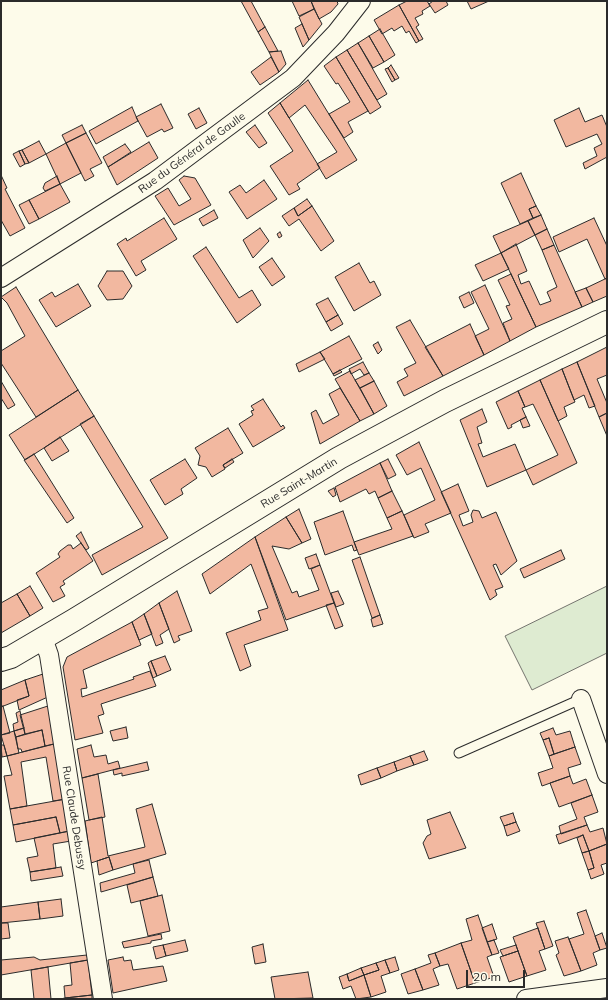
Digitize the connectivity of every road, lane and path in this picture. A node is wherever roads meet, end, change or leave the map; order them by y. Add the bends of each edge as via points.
1 (361, 1) edge
2 (1, 278) edge
3 (607, 322) edge
4 (43, 638) junction
5 (1, 660) edge
6 (581, 700) joint
7 (459, 753) dead end
8 (607, 774) edge
9 (607, 988) edge
10 (103, 999) edge
11 (526, 999) edge

1 - 2 street, Rue du Général de Gaulle via 336,33 293,78 155,181
3 - 4 main road, Rue Saint-Martin via 445,401 339,458
4 - 5 main road, Rue Saint-Martin
4 - 10 street, Rue Claude Debussy via 49,656
6 - 7 lane
6 - 8 street
9 - 11 street

